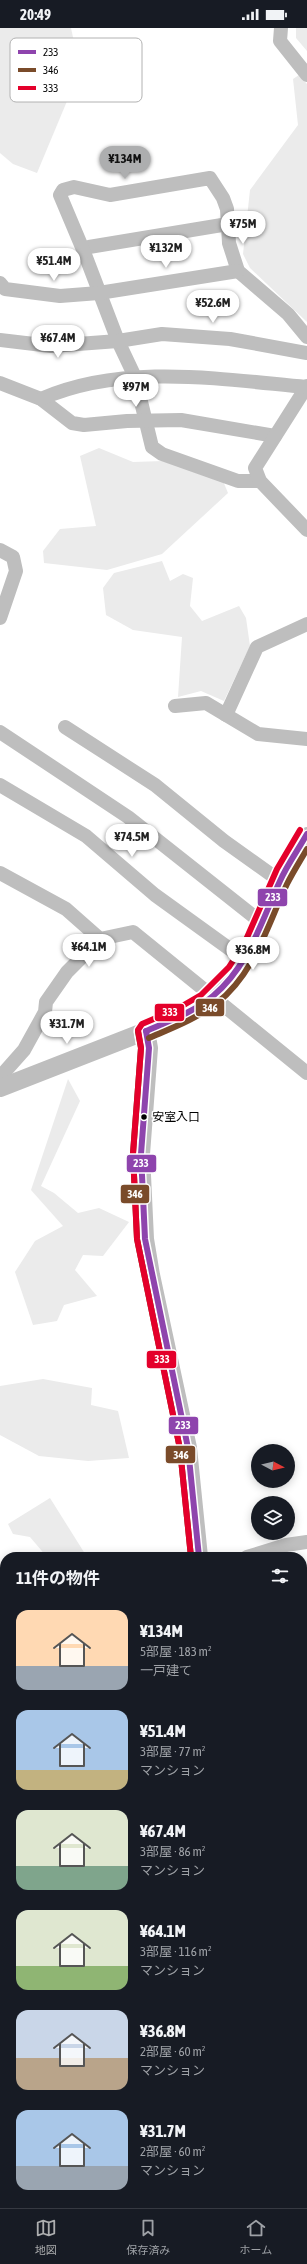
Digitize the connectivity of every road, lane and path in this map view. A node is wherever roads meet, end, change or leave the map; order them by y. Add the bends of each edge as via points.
1 (281, 28) edge
2 (307, 75) edge
3 (228, 224) junction
4 (84, 252) junction
5 (238, 271) junction
6 (0, 282) edge
7 (99, 293) junction
8 (307, 337) edge
9 (0, 340) edge
10 (118, 341) junction
11 (307, 353) edge
12 (135, 377) junction
13 (0, 383) edge
14 (306, 386) edge
15 (41, 399) junction
16 (147, 421) junction
17 (275, 436) junction
18 (260, 481) junction
19 (307, 530) edge
20 (0, 550) edge
21 (0, 618) edge
22 (307, 624) edge
23 (176, 706) dead end
24 (226, 715) junction
25 (66, 727) dead end
26 (0, 732) edge
27 (307, 739) edge
28 (0, 785) edge
29 (305, 839) edge
30 (0, 873) edge
31 (280, 881) junction
32 (262, 923) junction
33 (100, 939) junction
34 (245, 960) junction
35 (212, 996) junction
36 (146, 1030) junction
37 (307, 1073) edge
38 (0, 1077) edge
39 (0, 1088) edge
40 (307, 1542) edge
41 (198, 1552) edge
42 (263, 1552) edge

1 - 2 street via 280,41
3 - 4 street via 88,247
3 - 4 street via 223,198 210,178 110,196 74,187 63,190 60,195
3 - 5 street via 229,243
4 - 7 street
5 - 7 street
5 - 8 street via 288,314
6 - 7 street via 5,289 60,296
7 - 10 street
9 - 10 street via 51,346
10 - 11 street via 162,334 230,339
10 - 12 street
12 - 14 street via 206,378
12 - 15 street via 64,389
12 - 16 street
13 - 15 street
14 - 17 street
15 - 16 street via 72,423 84,425
16 - 17 street via 182,420
16 - 18 street via 152,447 162,454 238,481
17 - 18 street via 255,468
18 - 19 street
20 - 21 street via 13,557 16,571
22 - 24 street via 257,646
23 - 24 street via 206,703
24 - 27 street via 258,734
25 - 31 street via 155,785 224,841
26 - 32 street via 128,817
28 - 34 street via 86,836 155,895
29 - 31 street
30 - 33 street via 66,909
31 - 32 street
32 - 34 street
33 - 35 street via 133,932
33 - 38 street via 67,972 46,1002 45,1012 24,1050
34 - 35 street via 226,985
35 - 36 street via 190,1012
35 - 37 street
36 - 39 street
36 - 41 street via 148,1048 141,1154 144,1239 188,1448
40 - 42 street

